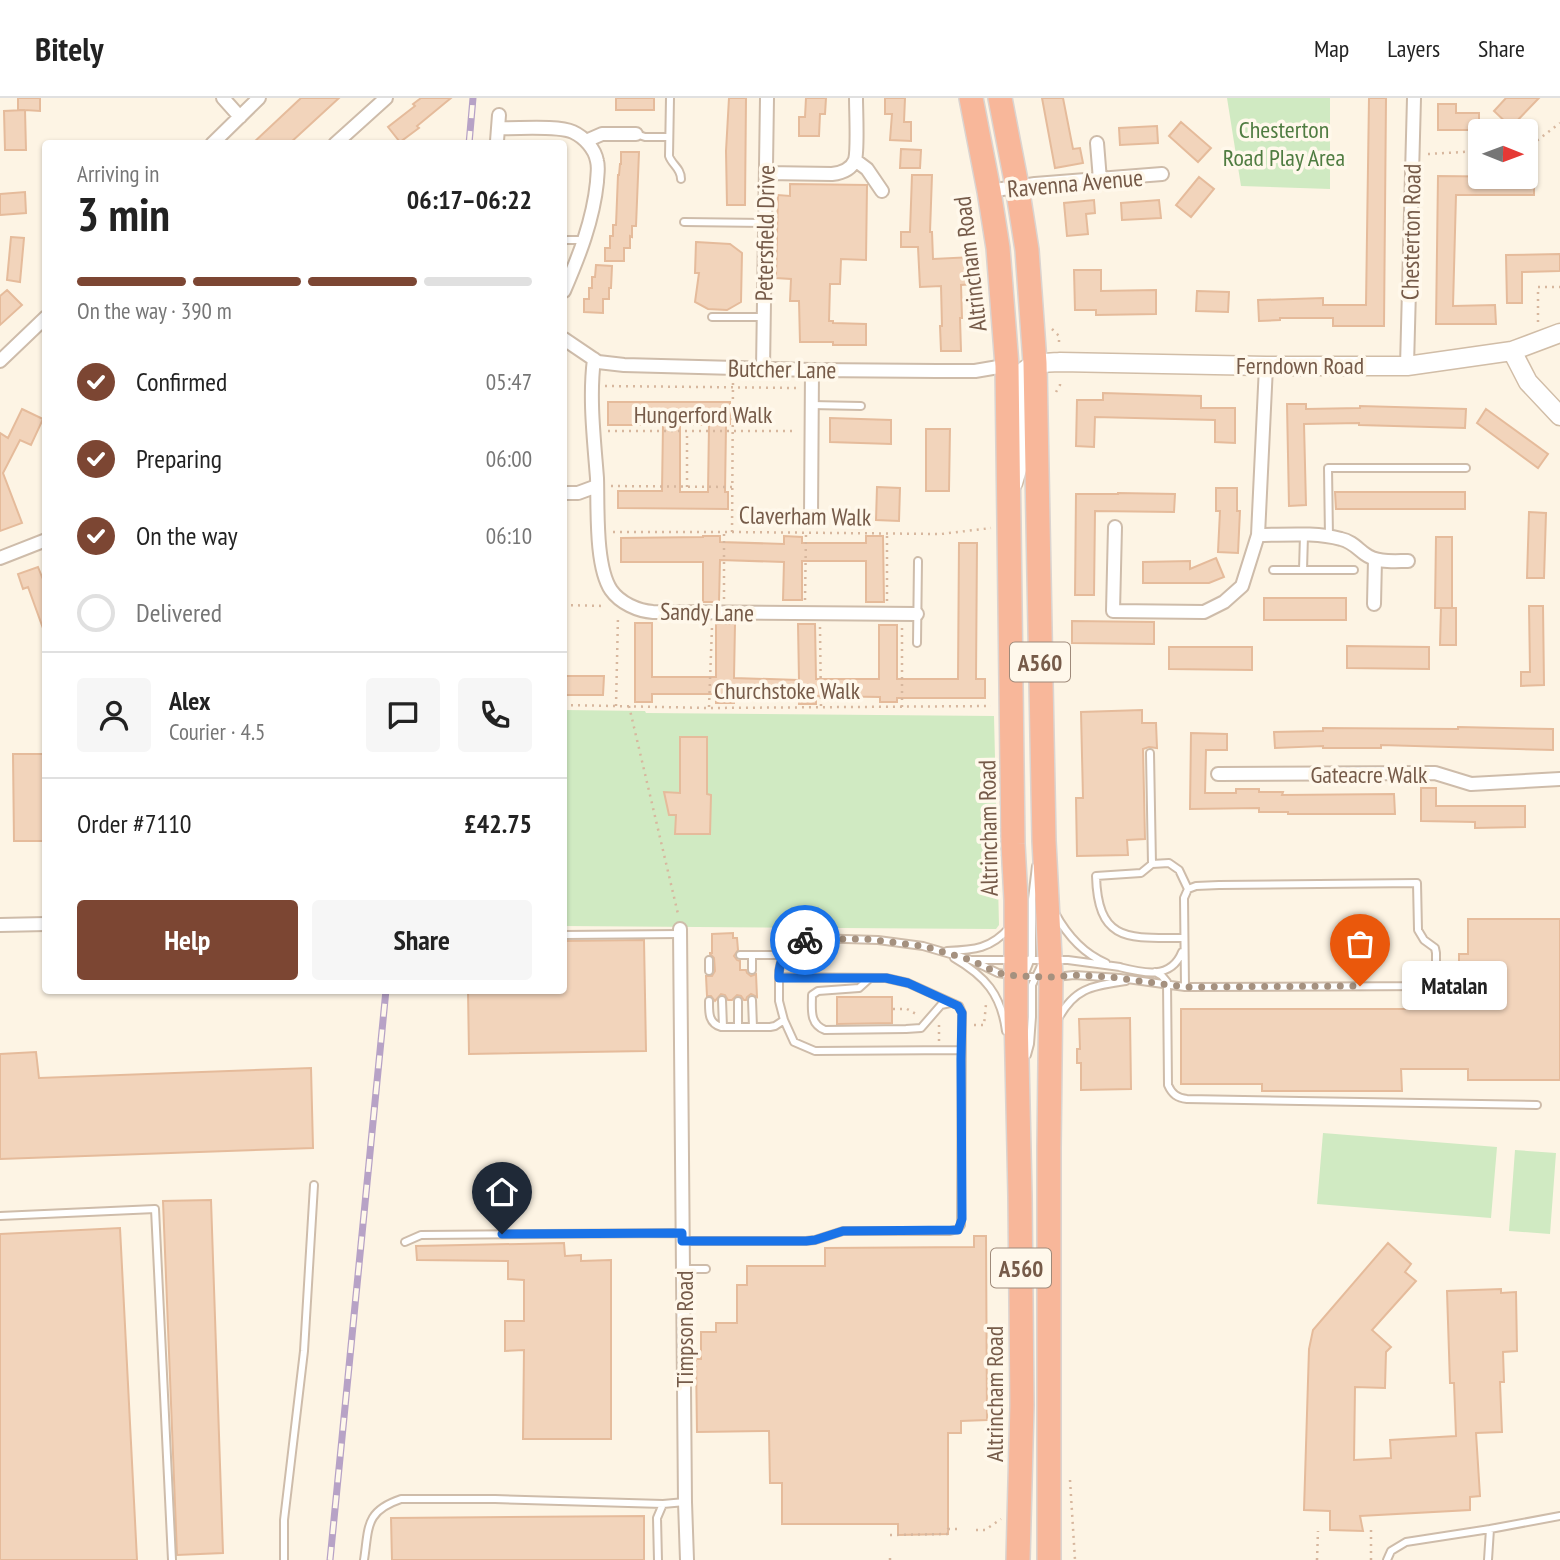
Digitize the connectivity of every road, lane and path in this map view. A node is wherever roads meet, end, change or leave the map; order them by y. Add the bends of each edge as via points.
1 (223, 98) edge
2 (259, 98) edge
3 (386, 98) edge
4 (670, 98) edge
5 (767, 98) edge
6 (856, 98) edge
7 (971, 98) edge
8 (1000, 98) edge
9 (1414, 98) edge
10 (499, 115) dead end
11 (240, 117) junction
12 (1560, 123) edge
13 (636, 134) joint
14 (669, 137) junction
15 (216, 140) edge
16 (339, 140) edge
17 (586, 141) junction
18 (1538, 141) edge
19 (1097, 143) dead end
20 (1468, 152) edge
21 (1412, 154) junction
22 (855, 160) junction
23 (766, 173) junction
24 (1162, 174) dead end
25 (681, 179) dead end
26 (1100, 180) junction
27 (1017, 186) junction
28 (882, 191) dead end
29 (989, 191) junction
30 (684, 222) dead end
31 (765, 223) junction
32 (567, 240) edge
33 (585, 240) junction
34 (567, 284) edge
35 (1560, 287) edge
36 (712, 317) dead end
37 (764, 317) junction
38 (42, 321) edge
39 (1538, 326) dead end
40 (1560, 333) edge
41 (567, 341) edge
42 (1512, 351) junction
43 (594, 359) junction
44 (0, 361) edge
45 (1035, 363) junction
46 (1007, 366) junction
47 (1266, 366) junction
48 (1407, 366) junction
49 (733, 368) junction
50 (763, 369) junction
51 (812, 370) junction
52 (592, 386) junction
53 (733, 388) junction
54 (811, 388) junction
55 (811, 405) junction
56 (861, 406) dead end
57 (1560, 416) edge
58 (594, 431) junction
59 (687, 431) junction
60 (811, 431) junction
61 (733, 432) junction
62 (1466, 468) dead end
63 (597, 486) junction
64 (687, 487) junction
65 (733, 487) junction
66 (1009, 492) junction
67 (567, 493) edge
68 (811, 517) dead end
69 (1009, 526) junction
70 (1115, 527) dead end
71 (599, 532) junction
72 (732, 532) junction
73 (724, 533) junction
74 (806, 533) junction
75 (887, 534) junction
76 (1304, 535) junction
77 (1258, 536) junction
78 (1329, 537) junction
79 (42, 542) edge
80 (0, 558) edge
81 (1375, 559) junction
82 (918, 561) dead end
83 (1408, 561) dead end
84 (1273, 570) dead end
85 (1303, 570) junction
86 (1354, 570) dead end
87 (618, 598) junction
88 (1374, 604) dead end
89 (567, 605) edge
90 (805, 612) junction
91 (718, 613) junction
92 (820, 613) junction
93 (887, 613) junction
94 (902, 614) junction
95 (917, 614) junction
96 (917, 643) dead end
97 (567, 705) edge
98 (1012, 705) junction
99 (616, 706) junction
100 (629, 706) junction
101 (821, 707) junction
102 (902, 707) junction
103 (709, 708) junction
104 (1150, 753) dead end
105 (1218, 774) dead end
106 (1560, 779) edge
107 (1044, 841) junction
108 (1152, 864) junction
109 (1188, 889) junction
110 (1048, 898) junction
111 (1016, 919) junction
112 (42, 924) edge
113 (0, 925) edge
114 (680, 931) junction
115 (567, 935) edge
116 (1184, 938) junction
117 (1184, 947) junction
118 (942, 952) junction
119 (740, 955) dead end
120 (752, 955) junction
121 (785, 955) junction
122 (709, 960) dead end
123 (971, 960) junction
124 (1120, 967) junction
125 (1033, 969) junction
126 (752, 970) dead end
127 (709, 971) dead end
128 (1155, 972) junction
129 (779, 978) junction
130 (870, 978) junction
131 (1135, 980) junction
132 (1167, 985) junction
133 (1185, 987) junction
134 (994, 993) junction
135 (722, 1000) dead end
136 (738, 1000) dead end
137 (752, 1000) dead end
138 (709, 1001) dead end
139 (950, 1003) junction
140 (892, 1009) dead end
141 (921, 1016) dead end
142 (784, 1020) junction
143 (946, 1024) dead end
144 (971, 1025) dead end
145 (723, 1027) junction
146 (738, 1027) junction
147 (753, 1027) junction
148 (1051, 1033) junction
149 (939, 1041) dead end
150 (961, 1050) junction
151 (1018, 1088) junction
152 (1537, 1105) dead end
153 (314, 1185) dead end
154 (0, 1216) edge
155 (682, 1237) junction
156 (405, 1242) dead end
157 (684, 1269) junction
158 (706, 1269) dead end
159 (1069, 1476) dead end
160 (685, 1502) junction
161 (663, 1504) junction
162 (1009, 1513) dead end
163 (1560, 1516) edge
164 (957, 1529) dead end
165 (1490, 1529) junction
166 (976, 1530) dead end
167 (1371, 1530) dead end
168 (1318, 1531) dead end
169 (890, 1535) dead end
170 (172, 1560) edge
171 (284, 1560) edge
172 (364, 1560) edge
173 (658, 1560) edge
174 (687, 1560) edge
175 (1018, 1560) edge
176 (1049, 1560) edge
177 (1075, 1560) edge
178 (1317, 1560) edge
179 (1371, 1560) edge
180 (1387, 1560) edge
181 (1488, 1560) edge

1 - 11 street
2 - 11 street
3 - 16 street
4 - 14 lane
5 - 23 street, Petersfield Drive
6 - 22 street
7 - 29 highway, Altrincham Road / A560
8 - 27 highway, Altrincham Road / A560
9 - 21 street, Chesterton Road
10 - 17 street via 497,135 565,130
11 - 15 street
12 - 18 path
13 - 14 lane
13 - 17 street via 602,134
14 - 25 lane via 669,156
17 - 33 street via 597,170
19 - 26 street
20 - 21 path
21 - 48 street, Chesterton Road
22 - 23 street via 838,173
22 - 28 street
23 - 31 street, Petersfield Drive
24 - 26 street, Ravenna Avenue
26 - 27 street, Ravenna Avenue
27 - 29 street, Ravenna Avenue
27 - 45 highway, Altrincham Road / A560
29 - 46 highway, Altrincham Road / A560
30 - 31 lane
31 - 37 street, Petersfield Drive
32 - 33 lane
33 - 34 street
35 - 39 path via 1538,287
36 - 37 lane
37 - 50 street, Petersfield Drive
38 - 44 street
40 - 42 main road, Ferndown Road
41 - 43 street, Butcher Lane
42 - 48 main road, Ferndown Road
42 - 57 main road via 1528,382
43 - 49 street, Butcher Lane via 624,365
43 - 52 street
45 - 46 street, Butcher Lane
45 - 47 main road, Ferndown Road
45 - 66 main road via 1021,375 1021,448
45 - 107 highway, Altrincham Road / A560
46 - 51 street, Butcher Lane via 975,371
46 - 66 highway, Altrincham Road / A560
47 - 48 main road, Ferndown Road
47 - 77 street
49 - 50 street, Butcher Lane
49 - 53 path
50 - 51 street, Butcher Lane
51 - 54 street
52 - 53 path
52 - 58 street
53 - 54 path
53 - 61 path
54 - 55 street
55 - 56 lane
55 - 60 street
58 - 59 path, Hungerford Walk
58 - 63 street
59 - 61 path, Hungerford Walk
59 - 64 path
60 - 61 path, Hungerford Walk
60 - 68 street
61 - 65 path
62 - 78 lane via 1328,468
63 - 64 path
63 - 67 street
63 - 71 street
64 - 65 path
65 - 72 path
66 - 69 highway, Altrincham Road / A560
69 - 75 path, Claverham Walk via 941,534
69 - 98 highway, Altrincham Road / A560
70 - 77 street via 1113,611 1204,612 1224,603 1242,586
71 - 73 path, Claverham Walk
71 - 87 street via 604,574
72 - 73 path, Claverham Walk
72 - 74 path, Claverham Walk
73 - 91 path
74 - 75 path, Claverham Walk
74 - 90 path
75 - 93 path
76 - 77 street
76 - 78 street
76 - 85 lane
78 - 81 street via 1344,539
79 - 80 street
81 - 83 street
81 - 88 street
82 - 95 lane
84 - 85 lane
85 - 86 lane
87 - 89 path via 608,606
87 - 91 street, Sandy Lane via 640,610
87 - 99 path
90 - 91 street, Sandy Lane
90 - 92 street, Sandy Lane
91 - 103 path
92 - 93 street, Sandy Lane
92 - 101 path
93 - 94 street, Sandy Lane
94 - 95 street, Sandy Lane
94 - 102 path
95 - 96 lane
97 - 99 path, Churchstoke Walk
98 - 102 path, Churchstoke Walk
98 - 111 highway, Altrincham Road / A560
99 - 100 path, Churchstoke Walk
100 - 103 path, Churchstoke Walk
100 - 114 path
101 - 102 path, Churchstoke Walk
101 - 103 path, Churchstoke Walk
104 - 108 lane
105 - 106 street, Gateacre Walk via 1435,773 1471,784
107 - 110 highway, Altrincham Road / A560
107 - 125 lane via 1034,870
108 - 109 lane via 1169,863 1179,870
108 - 116 lane via 1141,873 1096,876 1101,913 1109,926 1124,934
109 - 116 lane
109 - 133 lane via 1418,883 1418,930 1435,948 1436,986
110 - 124 lane via 1078,946 1090,956
110 - 125 highway, Altrincham Road / A560
111 - 118 lane via 994,942 978,949
111 - 125 highway, Altrincham Road / A560
112 - 113 street
114 - 115 lane
114 - 155 street, Timpson Road
116 - 117 lane
117 - 128 lane via 1170,969
117 - 133 lane
118 - 121 lane via 899,942 813,939 800,942
118 - 123 lane
118 - 134 lane via 970,968
119 - 120 lane
120 - 121 lane
120 - 126 lane
121 - 129 lane
122 - 127 lane
123 - 125 lane
123 - 125 lane via 998,973
124 - 125 lane via 1068,960
124 - 128 lane
125 - 131 lane
125 - 148 highway, Altrincham Road / A560
125 - 151 highway, Altrincham Road / A560
128 - 132 lane
129 - 130 lane
129 - 142 lane
130 - 139 lane via 908,983
130 - 139 lane via 859,988 812,995 816,1025 825,1030 920,1028 941,1005
131 - 132 lane
131 - 148 lane via 1081,991 1068,1003
132 - 133 lane
132 - 152 lane via 1168,1085 1180,1098
134 - 144 path via 985,1005 984,1025
134 - 151 lane
135 - 145 lane
136 - 146 lane
137 - 147 lane
138 - 145 lane via 710,1018
139 - 150 lane via 962,1013
140 - 141 path
142 - 147 lane via 775,1026
142 - 150 lane via 794,1042 815,1051
143 - 149 path via 937,1023
145 - 146 lane
146 - 147 lane
148 - 176 highway, Altrincham Road / A560
150 - 155 lane via 962,1222 956,1230 843,1231 806,1241
151 - 175 highway, Altrincham Road / A560 via 1022,1405
153 - 171 lane
154 - 170 lane via 155,1209
155 - 156 lane via 421,1235
155 - 157 street, Timpson Road
157 - 158 lane
157 - 160 street, Timpson Road
159 - 177 path
160 - 161 lane
160 - 174 street, Timpson Road
161 - 172 lane via 401,1499 374,1514
161 - 173 lane via 657,1518
162 - 166 path via 985,1530
163 - 165 lane
164 - 169 path via 948,1529 948,1534
165 - 180 lane via 1406,1542 1391,1550
165 - 181 lane
167 - 179 path
168 - 178 path

